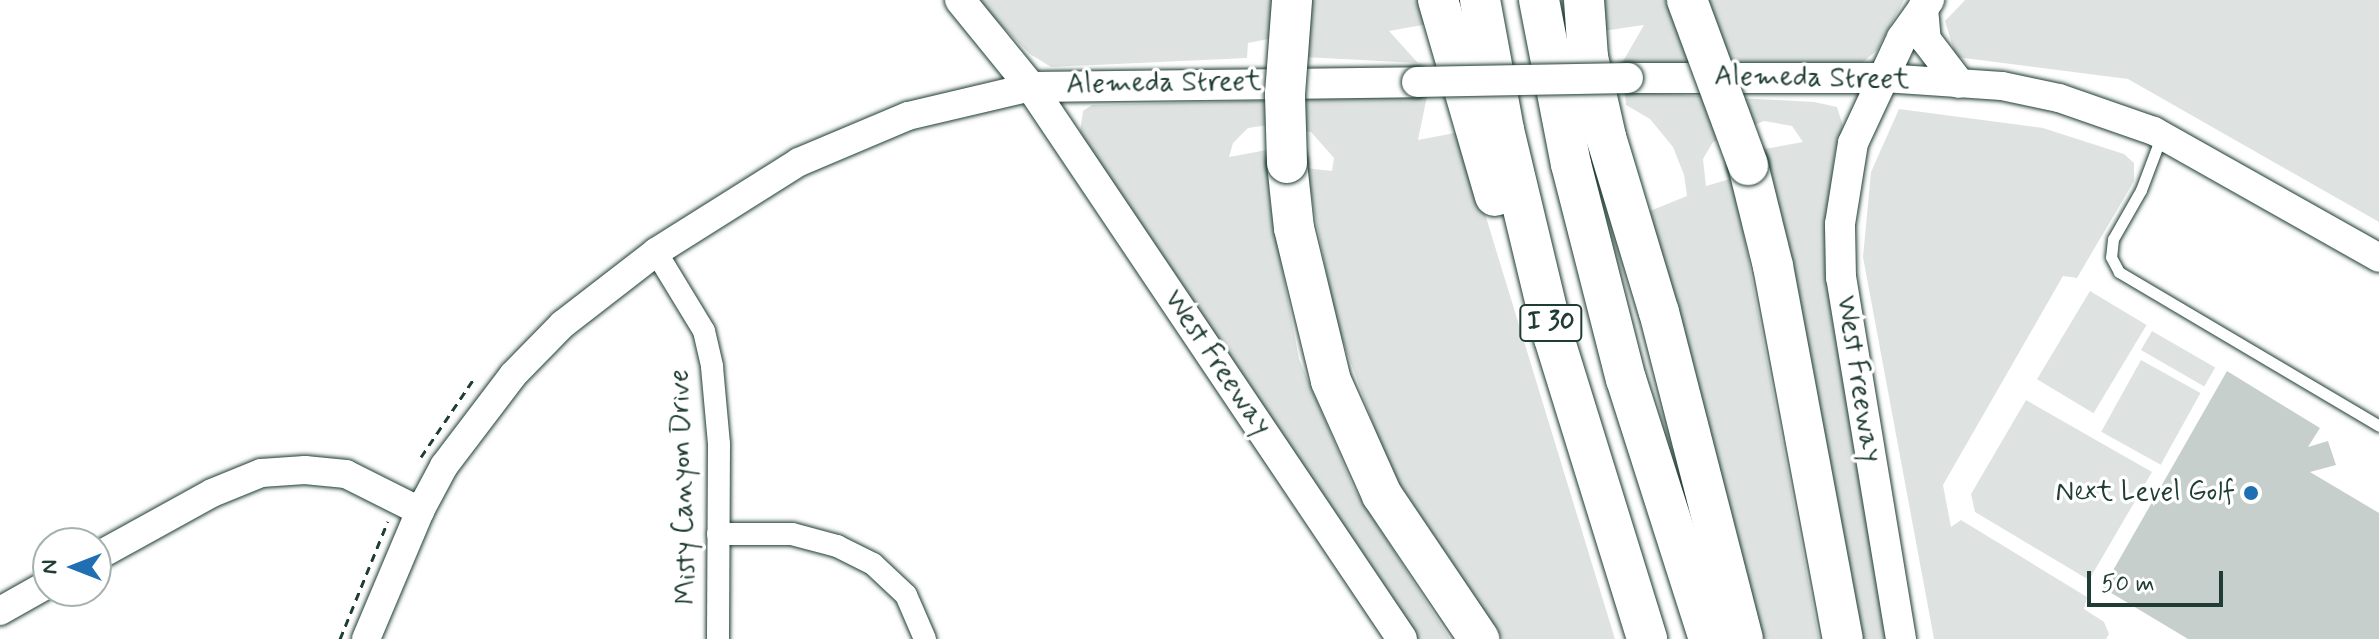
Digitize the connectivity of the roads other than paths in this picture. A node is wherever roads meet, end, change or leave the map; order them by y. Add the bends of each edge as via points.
1 (960, 0) edge
2 (1292, 0) edge
3 (1438, 0) edge
4 (1480, 0) edge
5 (1539, 0) edge
6 (1584, 0) edge
7 (1687, 0) edge
8 (1926, 4) edge
9 (1884, 78) junction
10 (1959, 83) junction
11 (1031, 87) junction
12 (2162, 135) junction
13 (656, 252) junction
14 (2379, 258) edge
15 (1572, 403) junction
16 (2379, 426) edge
17 (420, 511) junction
18 (718, 534) junction
19 (112, 548) edge
20 (32, 593) edge
21 (0, 611) edge
22 (366, 639) edge
23 (718, 639) edge
24 (925, 639) edge
25 (1402, 639) edge
26 (1479, 639) edge
27 (1647, 639) edge
28 (1709, 639) edge
29 (1743, 639) edge
30 (1843, 639) edge
31 (1901, 639) edge

1 - 11 main road, West Freeway
2 - 26 highway, bridge via 1285,94 1287,163 1294,228 1331,381 1382,495
3 - 15 highway via 1551,380
4 - 15 highway, I 30 via 1504,130
5 - 28 highway, I 30 via 1571,164 1626,379
6 - 29 highway via 1588,57 1606,137 1659,312
7 - 30 highway, bridge via 1748,165 1773,266
8 - 9 main road, West Freeway
8 - 10 main road via 1926,40
9 - 10 street, Alemeda Street
9 - 11 main road, Alemeda Street, bridge
9 - 31 main road, West Freeway via 1853,143 1840,224 1841,278
10 - 12 street, Alemeda Street via 2059,98
11 - 13 street, Alemeda Street via 908,116 799,162
11 - 25 main road, West Freeway
12 - 14 street, Alemeda Street
12 - 16 lane via 2141,190 2113,239 2111,257 2119,272
13 - 17 street, Alemeda Street via 563,324 513,375 444,466
13 - 18 street, Misty Canyon Drive via 704,331 712,367
15 - 27 highway, I 30
17 - 19 street via 346,474 261,473 212,493
17 - 22 street, Alemeda Street
18 - 23 street, Misty Canyon Drive
18 - 24 street via 792,534 837,546 873,564 906,595
20 - 21 street

